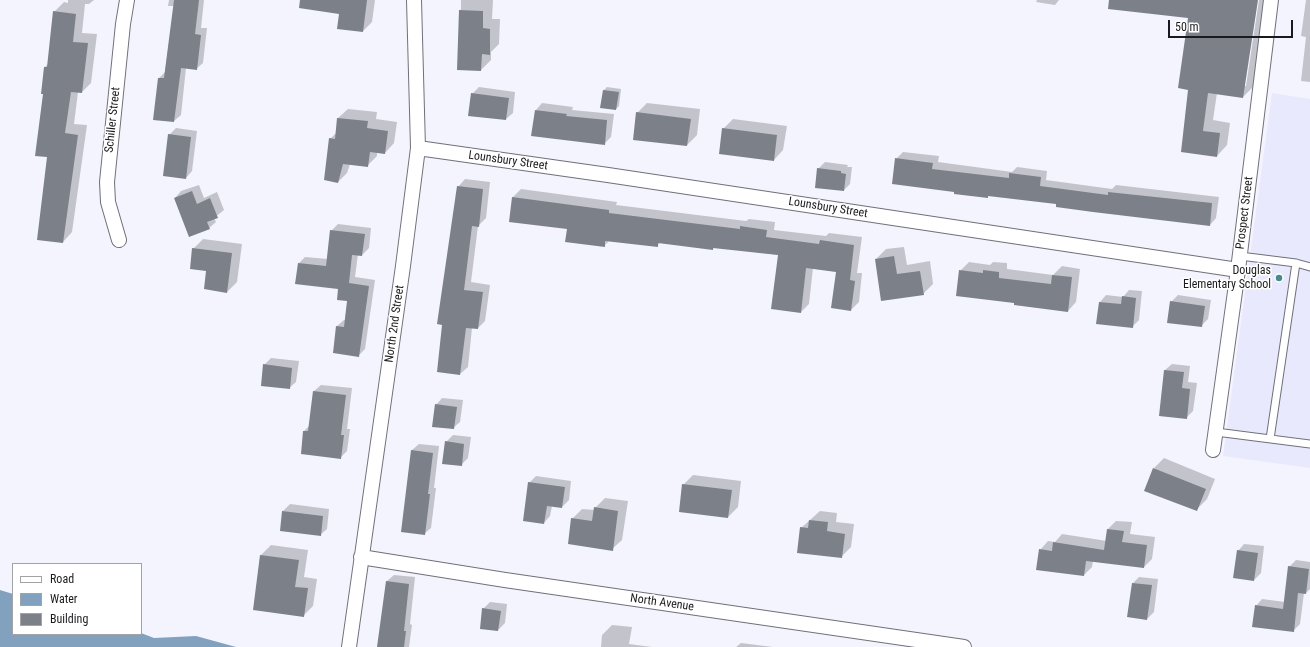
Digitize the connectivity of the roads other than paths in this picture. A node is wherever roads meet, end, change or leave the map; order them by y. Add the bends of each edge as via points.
1 (127, 0) edge
2 (414, 0) edge
3 (1271, 0) edge
4 (418, 148) junction
5 (119, 240) dead end
6 (1239, 263) junction
7 (1296, 263) junction
8 (1310, 267) edge
9 (1216, 432) junction
10 (1270, 439) junction
11 (1310, 444) edge
12 (1214, 450) dead end
13 (362, 557) junction
14 (349, 647) edge
15 (964, 647) edge

1 - 5 street, Schiller Street via 107,182 108,202
2 - 4 street, North 2nd Street
3 - 6 street, Prospect Street
4 - 6 street, Lounsbury Street
4 - 13 street, North 2nd Street via 404,266
6 - 7 lane
6 - 9 street, Prospect Street
7 - 8 lane
7 - 10 lane
9 - 10 lane
9 - 12 street, Prospect Street
10 - 11 lane
13 - 14 street, North 2nd Street
13 - 15 street, North Avenue

